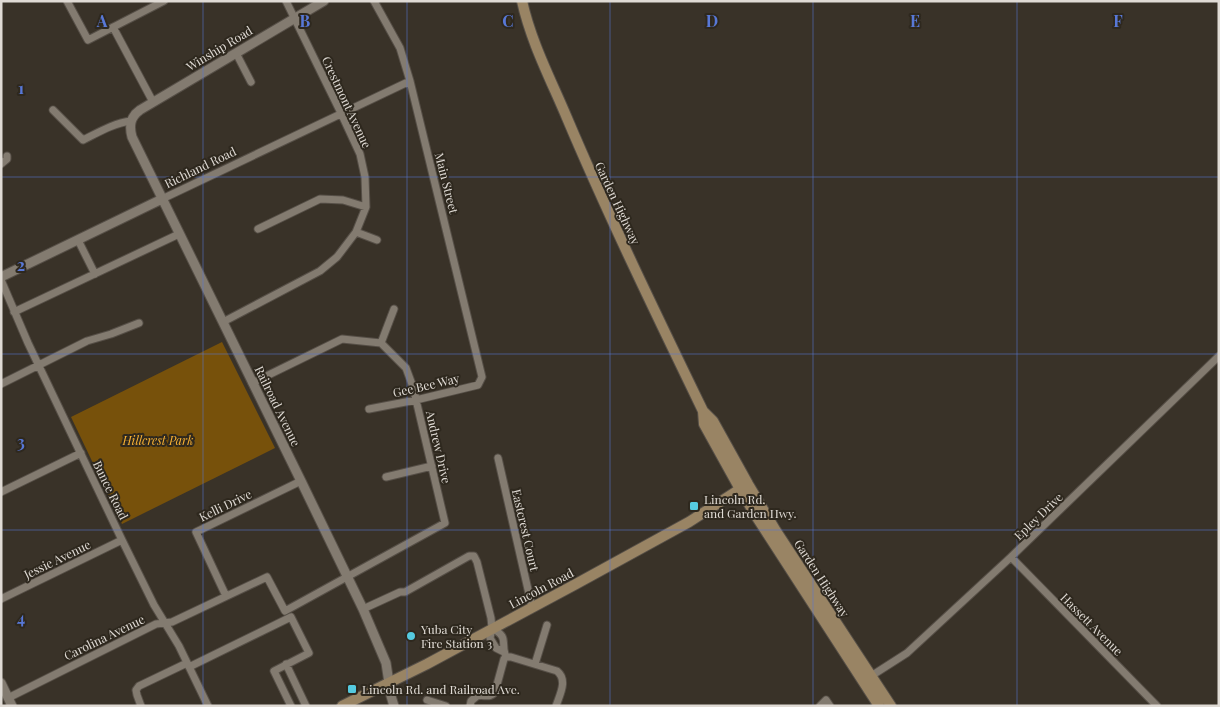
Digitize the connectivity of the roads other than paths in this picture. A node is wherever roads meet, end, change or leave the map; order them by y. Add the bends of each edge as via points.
1 (67, 1) edge
2 (164, 1) edge
3 (286, 1) edge
4 (324, 1) edge
5 (374, 1) edge
6 (522, 1) edge
7 (294, 18) junction
8 (113, 27) junction
9 (236, 53) junction
10 (410, 81) junction
11 (251, 82) dead end
12 (153, 102) junction
13 (53, 110) dead end
14 (341, 113) junction
15 (131, 121) junction
16 (7, 156) dead end
17 (1, 164) edge
18 (162, 199) junction
19 (366, 207) junction
20 (258, 229) dead end
21 (356, 232) junction
22 (180, 234) junction
23 (78, 240) junction
24 (377, 240) dead end
25 (95, 274) junction
26 (1, 278) edge
27 (394, 309) dead end
28 (14, 312) junction
29 (223, 322) junction
30 (139, 323) dead end
31 (381, 343) junction
32 (1219, 356) edge
33 (39, 365) junction
34 (482, 377) joint
35 (252, 383) junction
36 (1, 384) edge
37 (416, 400) junction
38 (369, 408) dead end
39 (81, 453) junction
40 (498, 458) dead end
41 (432, 466) junction
42 (386, 477) dead end
43 (301, 481) junction
44 (744, 487) junction
45 (1, 492) edge
46 (122, 540) junction
47 (1011, 558) junction
48 (267, 577) joint
49 (347, 577) junction
50 (226, 596) junction
51 (1, 599) edge
52 (532, 607) junction
53 (363, 609) junction
54 (166, 623) junction
55 (547, 625) dead end
56 (492, 628) junction
57 (505, 654) junction
58 (286, 664) junction
59 (534, 664) junction
60 (188, 665) junction
61 (867, 678) junction
62 (1, 683) edge
63 (390, 683) junction
64 (427, 700) dead end
65 (10, 702) edge
66 (828, 703) edge
67 (141, 706) edge
68 (208, 706) edge
69 (291, 706) edge
70 (306, 706) edge
71 (342, 706) edge
72 (394, 706) edge
73 (446, 706) edge
74 (470, 706) edge
75 (556, 706) edge
76 (820, 706) edge
77 (879, 706) edge
78 (891, 706) edge
79 (1157, 706) edge

1 - 8 street via 88,40
2 - 8 street
3 - 7 street, Crestmont Avenue
4 - 7 street, Winship Road
5 - 10 street, Main Street via 400,48
6 - 44 main road, Garden Highway via 538,49 597,189 703,411 704,424
7 - 9 street, Winship Road
7 - 14 street, Crestmont Avenue
8 - 12 street
9 - 11 street
9 - 12 street, Winship Road
10 - 14 street, Richland Road
10 - 34 street, Main Street
12 - 15 street, Winship Road via 135,113
13 - 15 street via 83,140 115,124
14 - 18 street, Richland Road
14 - 19 street, Crestmont Avenue via 360,154
15 - 18 street, Railroad Avenue via 132,137
16 - 17 street
18 - 22 street, Railroad Avenue
18 - 23 street, Richland Road
19 - 20 street via 343,200 320,199
19 - 21 street, Crestmont Avenue
21 - 24 street
21 - 29 street, Crestmont Avenue via 337,257 320,270
22 - 25 street
22 - 29 street, Railroad Avenue
23 - 25 street
23 - 26 street, Richland Road
25 - 28 street
26 - 28 street, Bunce Road
27 - 31 street
28 - 33 street, Bunce Road
29 - 35 street, Railroad Avenue
30 - 33 street via 87,342
31 - 35 street via 342,339
31 - 37 street, Andrew Drive via 406,368
32 - 47 street, Epley Drive
33 - 36 street
33 - 39 street, Bunce Road
34 - 37 street, Gee Bee Way via 478,385
35 - 43 street, Railroad Avenue
37 - 38 street, Gee Bee Way
37 - 41 street, Andrew Drive
39 - 45 street
39 - 46 street, Bunce Road
40 - 52 street, Eastcrest Court
41 - 42 street
41 - 49 street, Andrew Drive via 445,523
43 - 49 street, Railroad Avenue
43 - 50 street, Kelli Drive via 196,532
44 - 52 main road, Lincoln Road via 689,522
44 - 61 main road, Garden Highway via 767,534
46 - 51 street, Jessie Avenue
46 - 54 street, Bunce Road
47 - 61 street, Epley Drive via 907,653
47 - 79 street, Hassett Avenue
48 - 49 street, Andrew Drive via 285,611
48 - 50 street, Carolina Avenue
49 - 53 street, Railroad Avenue
50 - 54 street, Carolina Avenue
52 - 56 main road, Lincoln Road
53 - 56 street via 405,592 474,556
53 - 63 street, Railroad Avenue via 386,663
54 - 60 street, Bunce Road
54 - 65 street, Carolina Avenue via 156,624
55 - 59 street
56 - 57 street via 500,633
56 - 63 main road, Lincoln Road
57 - 59 street
57 - 74 street via 492,695 477,696
58 - 60 street via 309,653 291,617
58 - 69 street via 274,671
58 - 70 street
59 - 75 street via 561,675 563,683
60 - 67 street via 139,686 136,690
60 - 68 street, Bunce Road
61 - 77 main road, Garden Highway
61 - 78 main road, Garden Highway
62 - 65 street
63 - 71 main road, Lincoln Road
63 - 72 street, Railroad Avenue
64 - 73 street
66 - 76 street

